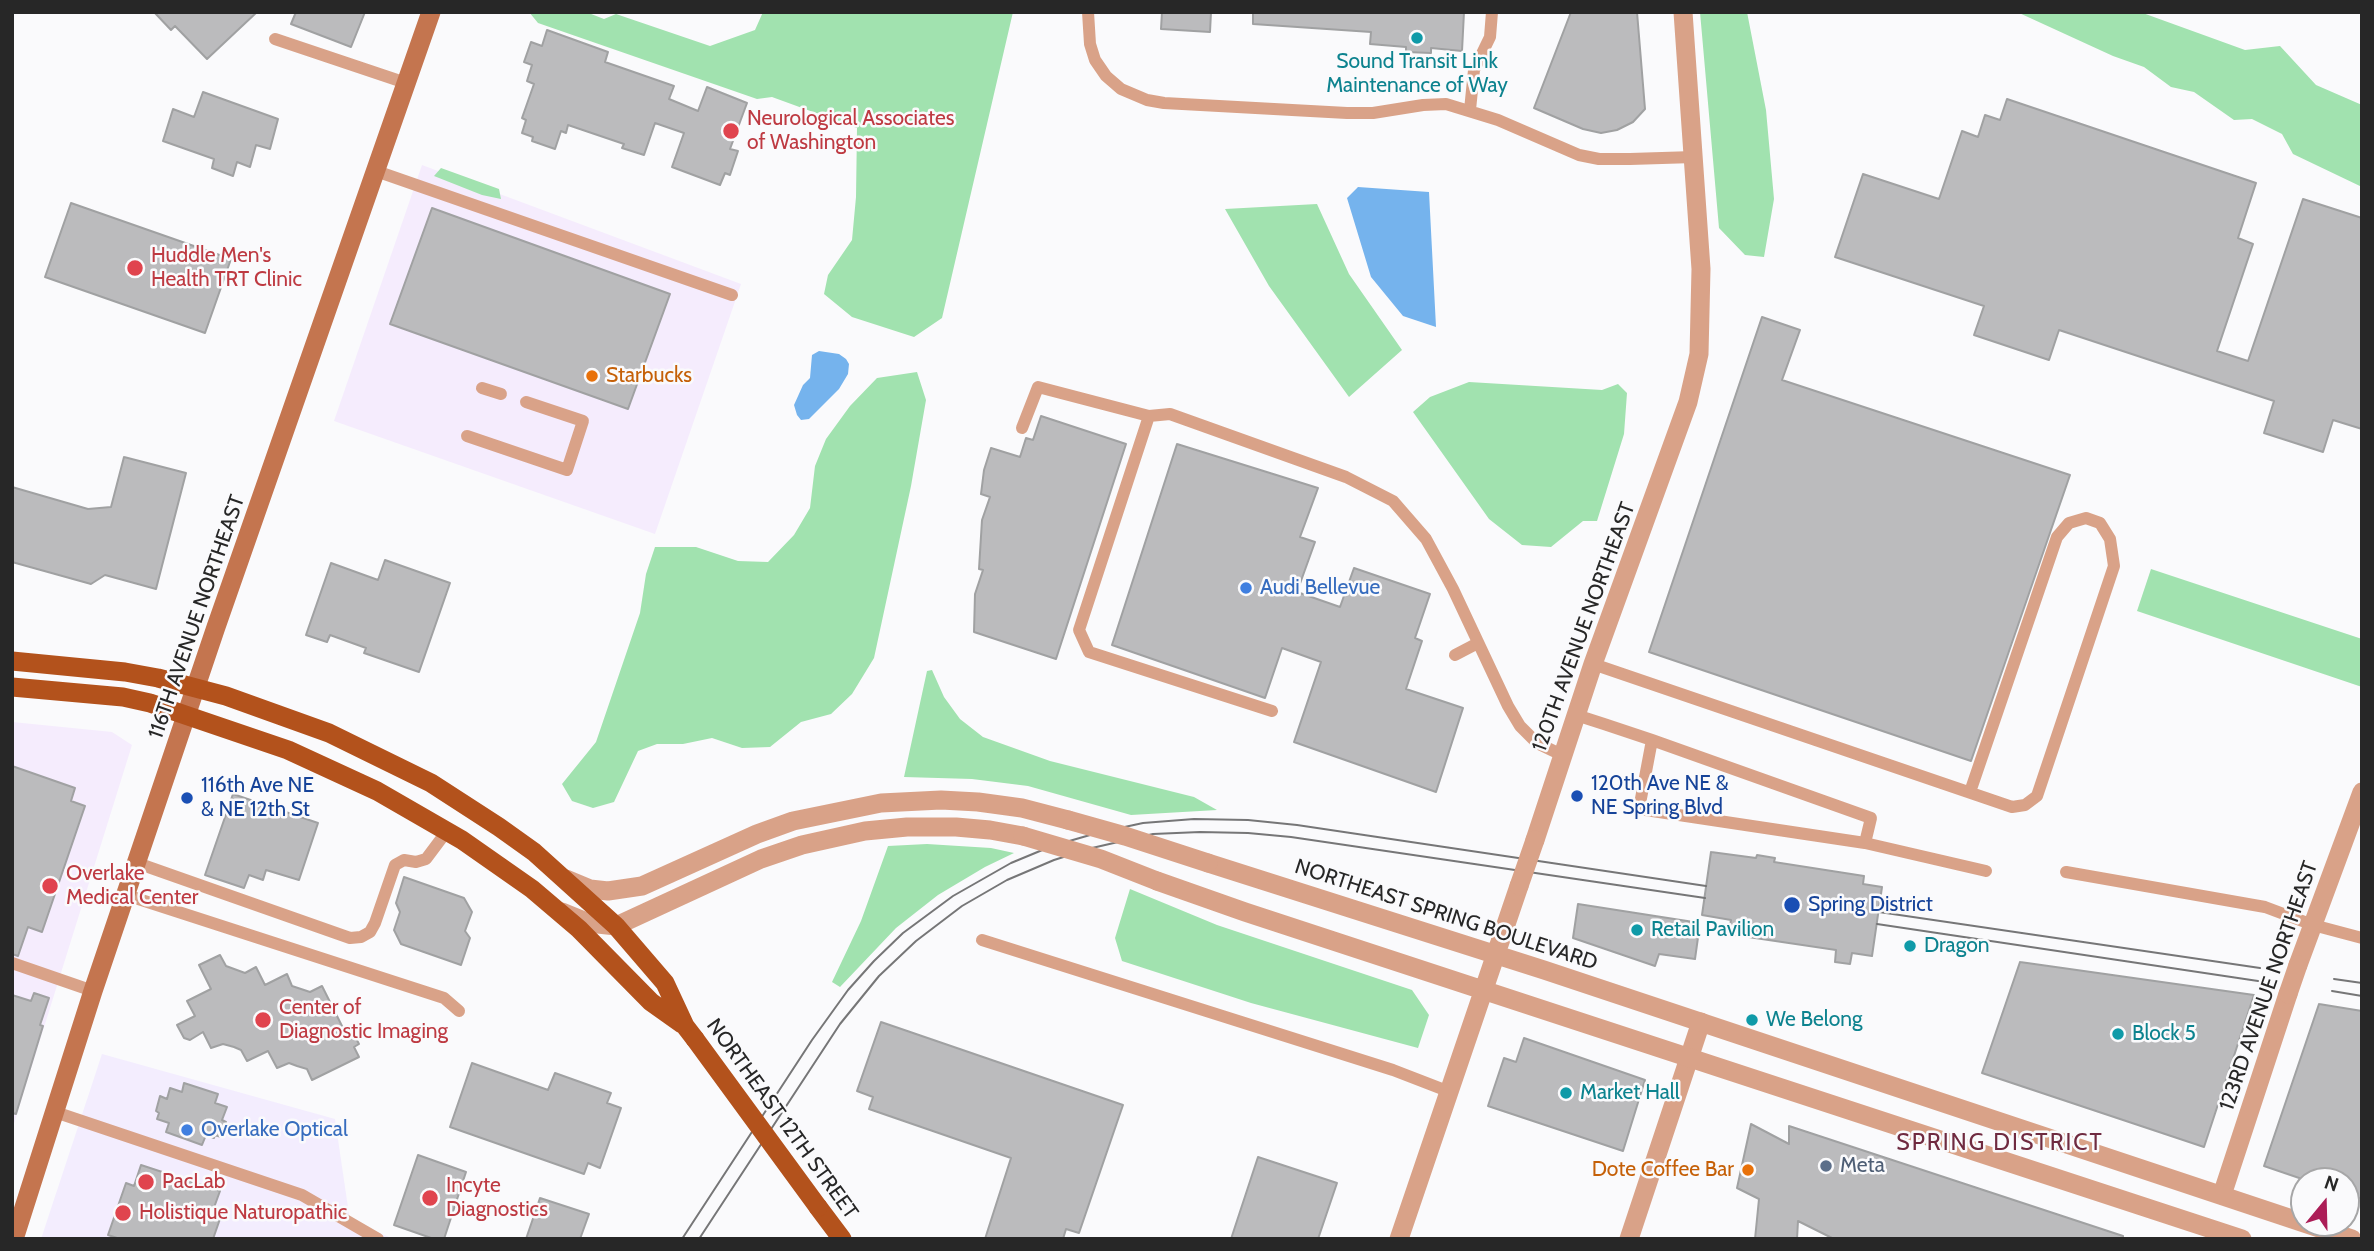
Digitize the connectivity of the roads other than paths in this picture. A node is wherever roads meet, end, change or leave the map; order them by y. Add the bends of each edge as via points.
1 (431, 12) edge
2 (1088, 12) edge
3 (1492, 12) edge
4 (1683, 12) edge
5 (275, 38) dead end
6 (406, 83) junction
7 (1471, 110) junction
8 (1694, 157) junction
9 (376, 171) junction
10 (732, 295) dead end
11 (482, 388) dead end
12 (501, 394) dead end
13 (526, 402) dead end
14 (1149, 416) junction
15 (1022, 428) dead end
16 (467, 436) dead end
17 (1478, 643) junction
18 (1455, 656) dead end
19 (12, 661) edge
20 (1593, 664) junction
21 (12, 687) edge
22 (196, 687) junction
23 (1272, 710) dead end
24 (187, 714) junction
25 (1576, 715) junction
26 (1652, 740) junction
27 (1562, 755) junction
28 (1970, 792) junction
29 (2362, 792) edge
30 (447, 831) junction
31 (1866, 844) junction
32 (136, 863) junction
33 (1986, 871) dead end
34 (2066, 872) dead end
35 (566, 878) junction
36 (126, 895) junction
37 (558, 910) junction
38 (2314, 925) junction
39 (616, 926) junction
40 (2362, 938) edge
41 (982, 940) dead end
42 (1496, 955) junction
43 (12, 963) edge
44 (1484, 990) junction
45 (93, 991) junction
46 (459, 1011) dead end
47 (1701, 1022) junction
48 (690, 1033) junction
49 (1689, 1058) junction
50 (1450, 1092) junction
51 (55, 1112) junction
52 (2222, 1195) junction
53 (2290, 1218) edge
54 (14, 1239) edge
55 (378, 1239) edge
56 (842, 1239) edge
57 (1399, 1239) edge
58 (1629, 1239) edge
59 (2242, 1239) edge

1 - 6 main road, 116TH AVENUE NORTHEAST
2 - 7 lane via 1095,60 1121,89 1147,100 1347,113 1446,104
3 - 7 lane via 1490,37 1474,70
4 - 8 street, 120TH AVENUE NORTHEAST
5 - 6 lane
6 - 9 main road, 116TH AVENUE NORTHEAST
7 - 8 lane via 1579,155
8 - 20 street, 120TH AVENUE NORTHEAST via 1701,269 1699,354 1688,402
9 - 10 lane
9 - 22 main road, 116TH AVENUE NORTHEAST
11 - 12 lane
13 - 16 lane via 583,421 567,470
14 - 15 lane via 1038,387
14 - 17 lane via 1170,414 1346,477 1393,501 1426,539
14 - 23 lane via 1079,630 1090,652
17 - 18 lane
17 - 27 lane via 1520,726 1537,743
19 - 22 main road, NORTHEAST 12TH STREET via 125,672
20 - 25 street, 120TH AVENUE NORTHEAST
20 - 28 lane
21 - 24 main road, NORTHEAST 12TH STREET via 123,697
22 - 24 main road, 116TH AVENUE NORTHEAST
22 - 35 main road, NORTHEAST 12TH STREET via 329,733 405,768 499,827
24 - 30 main road, NORTHEAST 12TH STREET via 337,771
24 - 32 main road, 116TH AVENUE NORTHEAST
25 - 26 lane
25 - 27 street, 120TH AVENUE NORTHEAST
26 - 31 lane via 1871,818
26 - 31 lane via 1639,809
27 - 42 street, 120TH AVENUE NORTHEAST, bridge
28 - 28 lane via 2012,807 2037,796 2114,566 2110,539 2100,523 2086,518 2069,523 2057,537
29 - 38 street, 123RD AVENUE NORTHEAST
30 - 32 lane via 426,859 395,865 375,923 362,937 350,938
30 - 37 main road, NORTHEAST 12TH STREET
31 - 33 lane
32 - 36 main road, 116TH AVENUE NORTHEAST
34 - 38 lane via 2265,907
35 - 39 main road, NORTHEAST 12TH STREET
35 - 42 street, NORTHEAST SPRING BOULEVARD, bridge via 608,891 642,886 793,821 913,801 978,802 1021,808 1125,836
36 - 45 main road, 116TH AVENUE NORTHEAST
36 - 46 lane via 444,998
37 - 39 street via 589,923
37 - 48 main road, NORTHEAST 12TH STREET via 651,1002
38 - 40 lane
38 - 52 street, 123RD AVENUE NORTHEAST, bridge
39 - 44 street, bridge via 787,850 845,834 956,827 1023,836 1101,859 1245,912
39 - 48 main road, NORTHEAST 12TH STREET via 665,983
41 - 50 lane
42 - 44 street, 120TH AVENUE NORTHEAST
42 - 47 street, NORTHEAST SPRING BOULEVARD
43 - 45 lane
44 - 49 street
44 - 50 street, 120TH AVENUE NORTHEAST
45 - 51 main road, 116TH AVENUE NORTHEAST
47 - 49 street
47 - 52 street, NORTHEAST SPRING BOULEVARD
48 - 56 main road, NORTHEAST 12TH STREET, bridge
49 - 58 street
49 - 59 street
50 - 57 street, 120TH AVENUE NORTHEAST
51 - 54 main road, 116TH AVENUE NORTHEAST
51 - 55 lane via 302,1195
52 - 53 street, NORTHEAST SPRING BOULEVARD

